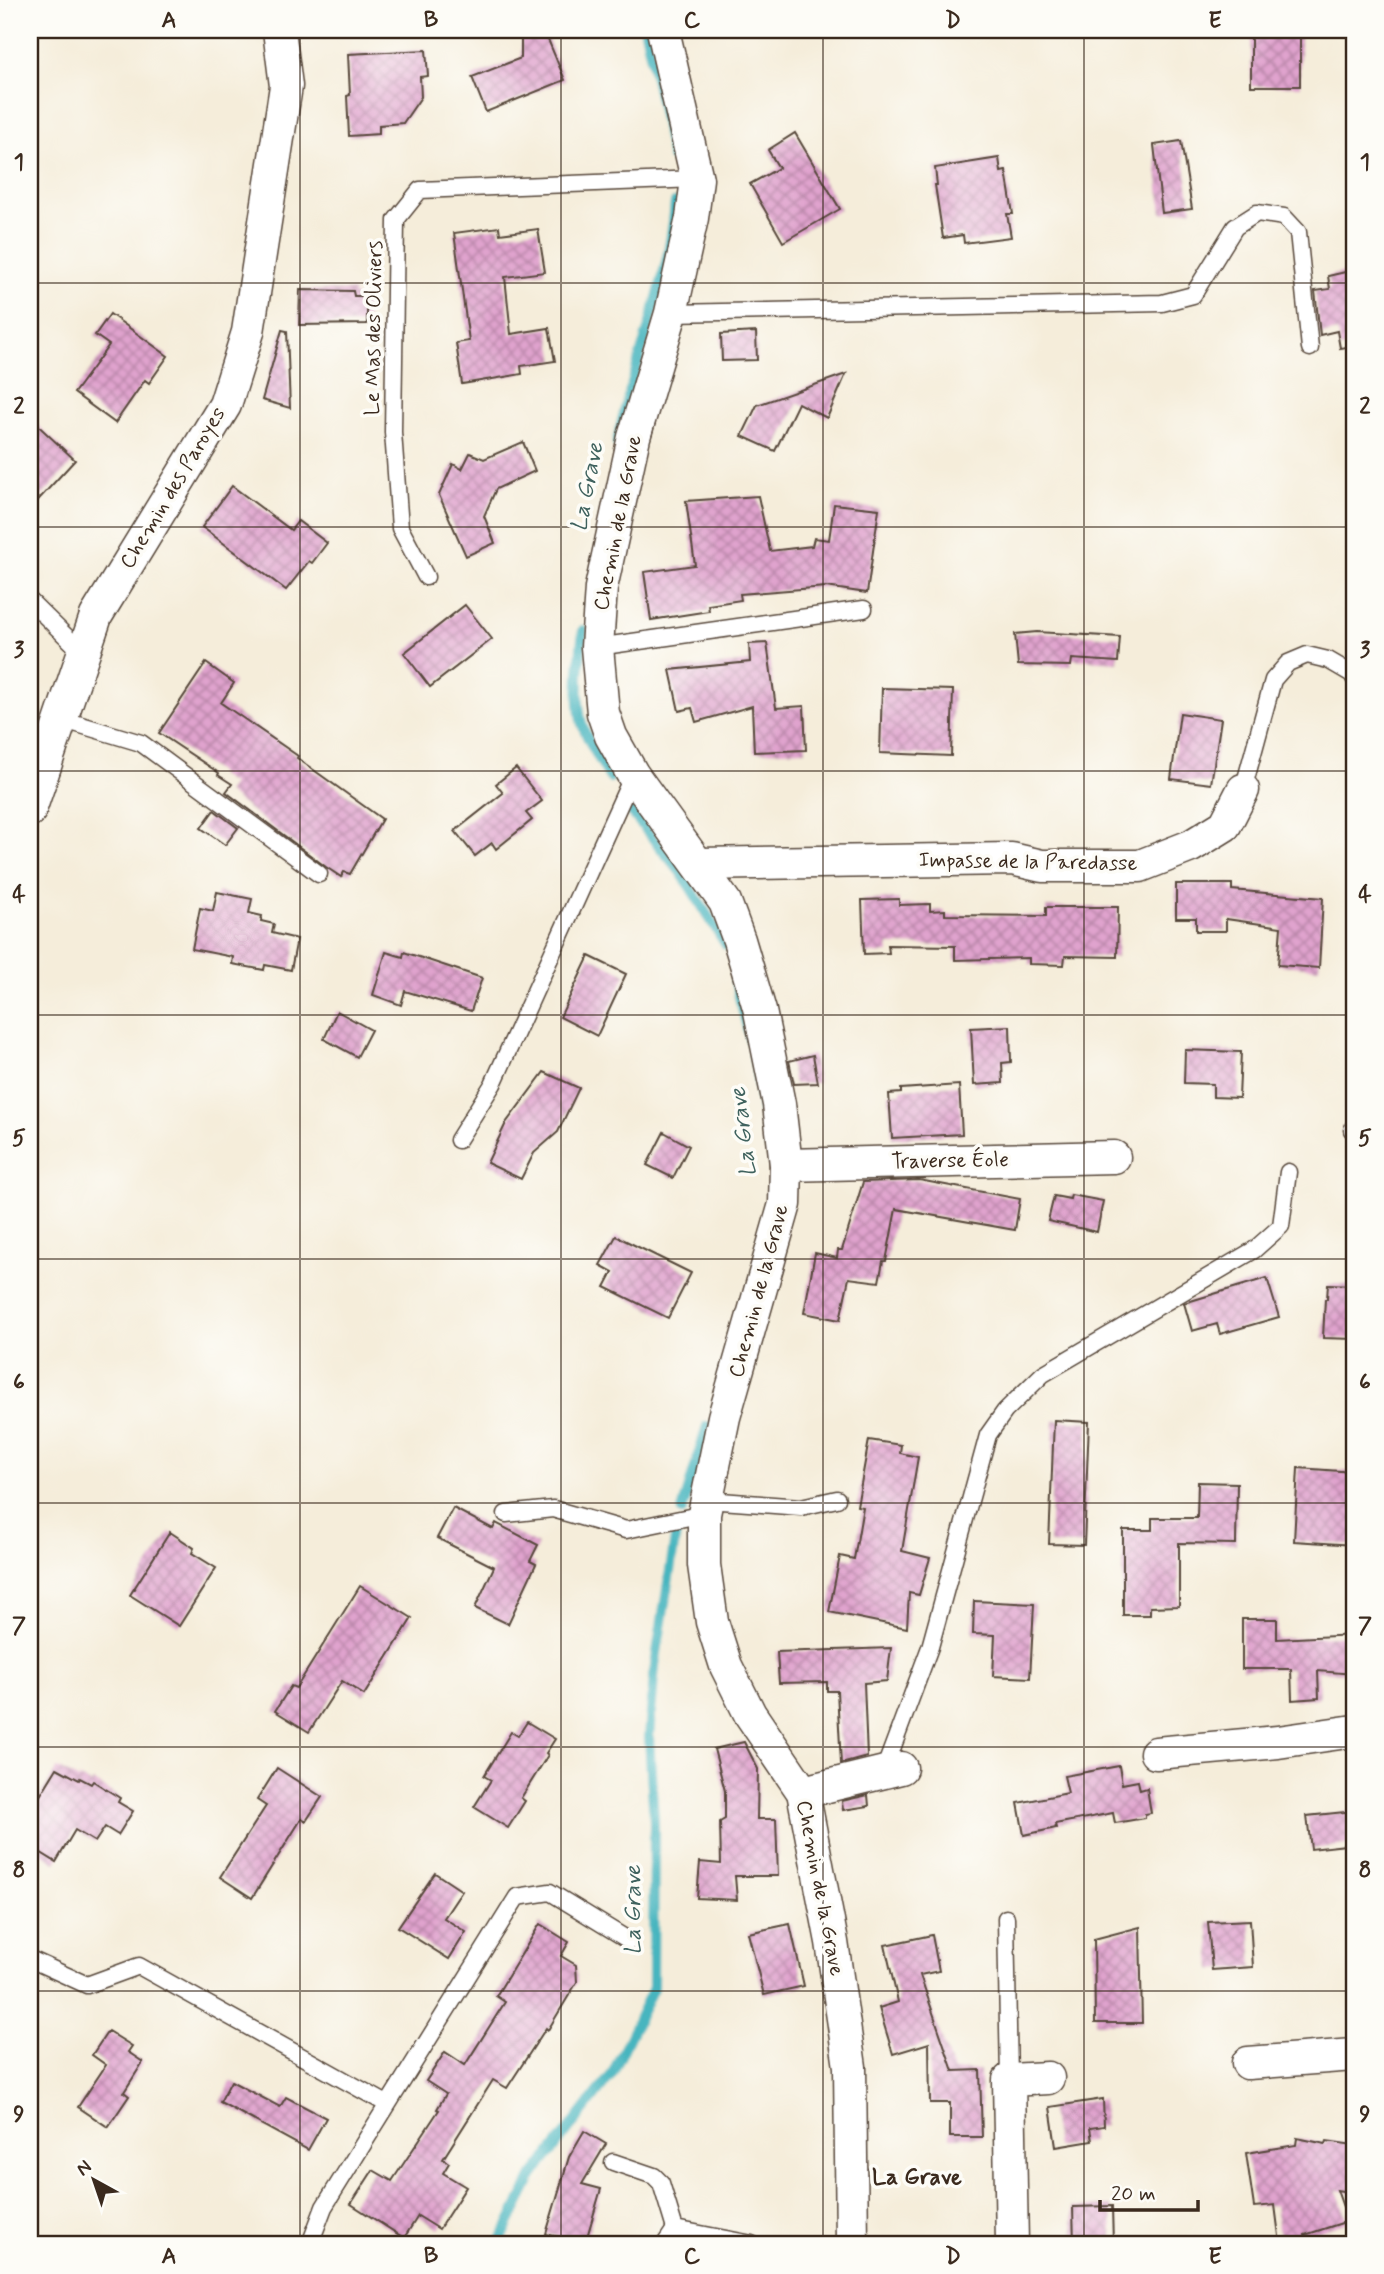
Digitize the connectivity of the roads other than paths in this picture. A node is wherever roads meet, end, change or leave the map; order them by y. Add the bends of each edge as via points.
1 (279, 30) edge
2 (663, 30) edge
3 (696, 179) junction
4 (671, 313) junction
5 (1310, 348) dead end
6 (426, 577) dead end
7 (30, 601) edge
8 (864, 609) dead end
9 (597, 647) junction
10 (83, 653) junction
11 (1354, 678) edge
12 (61, 719) junction
13 (633, 775) junction
14 (1243, 790) joint
15 (30, 810) edge
16 (699, 864) junction
17 (319, 874) dead end
18 (458, 1140) dead end
19 (1114, 1157) dead end
20 (786, 1165) junction
21 (1288, 1172) dead end
22 (837, 1499) dead end
23 (705, 1507) junction
24 (506, 1514) dead end
25 (1354, 1731) edge
26 (1156, 1753) dead end
27 (892, 1770) joint
28 (803, 1792) junction
29 (1006, 1918) dead end
30 (630, 1941) dead end
31 (30, 1959) edge
32 (1354, 2054) edge
33 (1248, 2063) dead end
34 (1048, 2078) dead end
35 (1009, 2080) junction
36 (387, 2104) junction
37 (613, 2162) dead end
38 (675, 2229) junction
39 (310, 2244) edge
40 (666, 2244) edge
41 (752, 2244) edge
42 (852, 2244) edge
43 (1012, 2244) edge

1 - 10 street, Chemin des Paroyes via 286,86 248,332 225,405 96,617
2 - 3 street, Chemin de la Grave
3 - 4 street, Chemin de la Grave
3 - 6 lane, Le Mas des Oliviers via 420,190 396,220 393,432 401,528
4 - 5 lane via 1162,303 1193,295 1235,227 1257,213 1284,217 1298,232
4 - 9 street, Chemin de la Grave via 634,437 601,588
7 - 10 lane
8 - 9 lane
9 - 13 street, Chemin de la Grave via 603,713
10 - 12 street, Chemin des Paroyes
11 - 14 lane via 1328,660 1307,655 1287,663 1273,680
12 - 15 street, Chemin des Paroyes
12 - 17 lane via 141,743
13 - 16 street, Chemin de la Grave
13 - 18 lane via 493,1084
14 - 16 street, Impasse de la Paredasse via 1224,825 1191,846 1140,866 1042,866 1012,859
16 - 20 street, Chemin de la Grave via 725,902 760,1011
19 - 20 street, Traverse Éole
20 - 23 street, Chemin de la Grave via 785,1204 724,1417
21 - 27 lane via 1281,1226 1254,1251 1043,1374 988,1435
22 - 23 lane via 801,1507
23 - 24 lane via 626,1530 553,1509
23 - 28 street, Chemin de la Grave via 704,1564 712,1622 726,1666 750,1714
25 - 26 street
27 - 28 street
28 - 42 street, Chemin de la Grave via 850,2067
29 - 35 lane
30 - 36 lane via 550,1892 517,1897
31 - 36 lane via 87,1985 139,1966
32 - 33 street
34 - 35 street
35 - 43 street
36 - 39 lane via 324,2207
37 - 38 lane via 654,2176 661,2183
38 - 40 lane
38 - 41 lane

